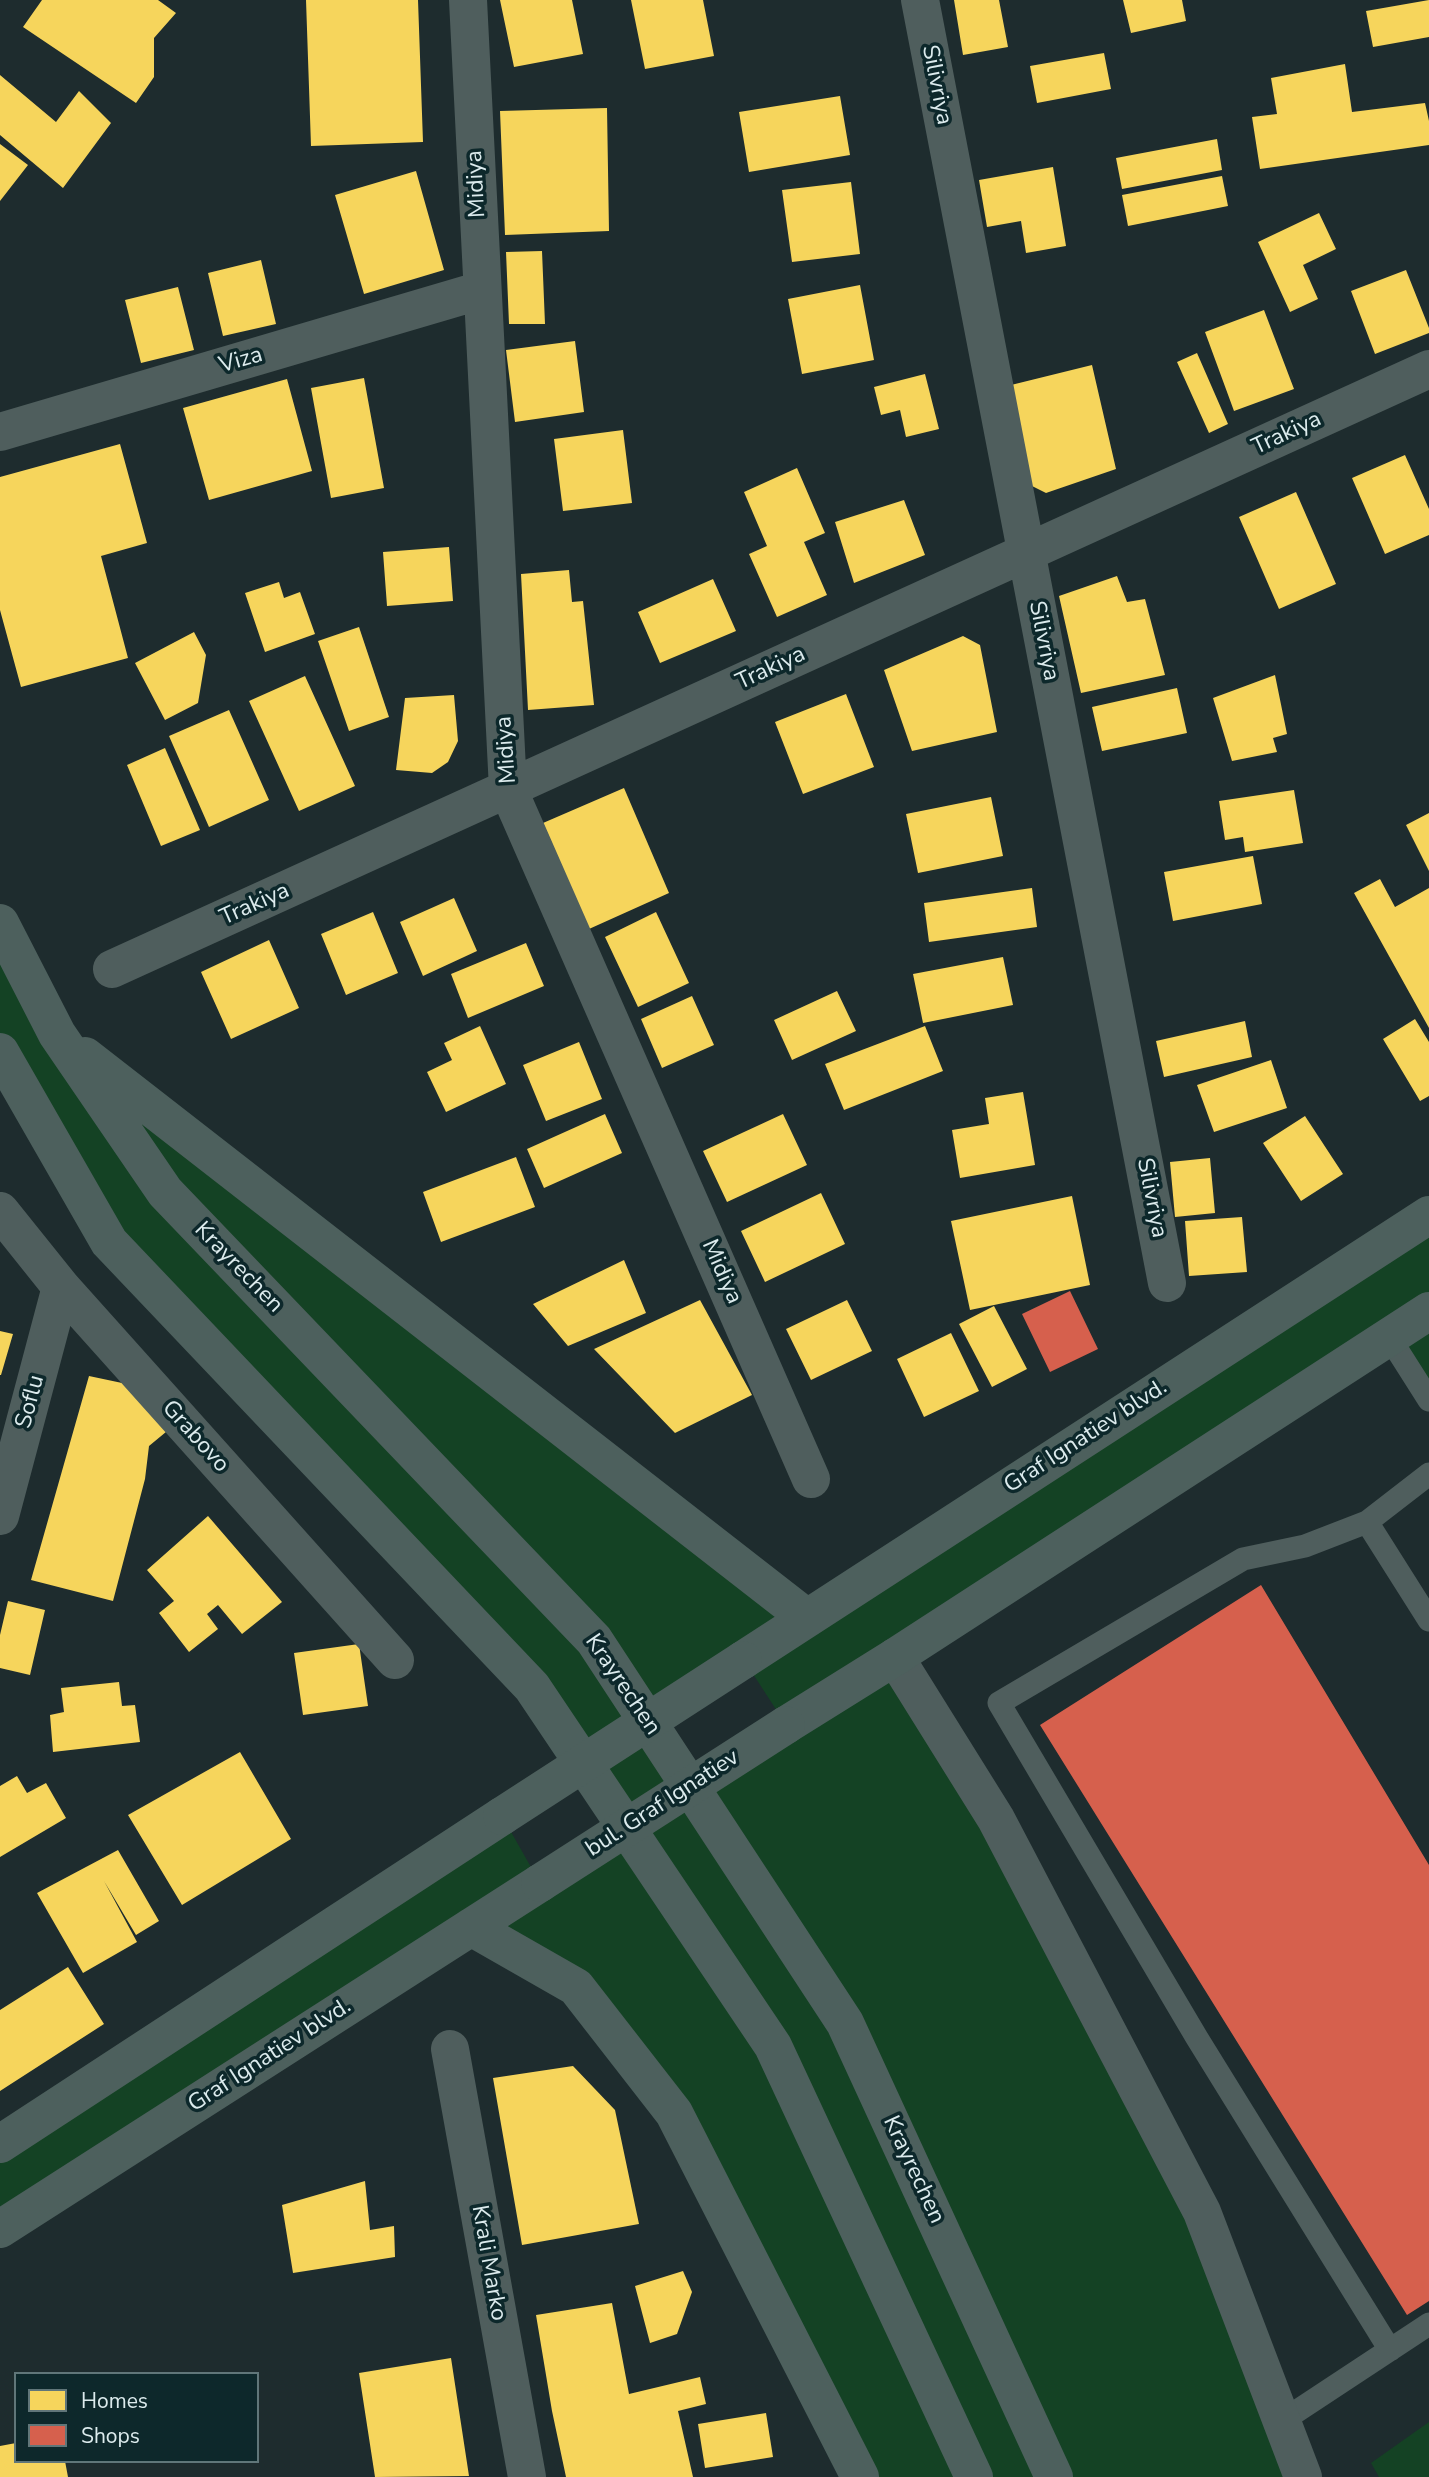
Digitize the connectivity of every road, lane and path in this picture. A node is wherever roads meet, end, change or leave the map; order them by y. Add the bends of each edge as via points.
1 (468, 0) edge
2 (920, 0) edge
3 (482, 290) junction
4 (1429, 369) edge
5 (0, 432) edge
6 (1026, 553) junction
7 (508, 789) junction
8 (0, 923) edge
9 (113, 969) dead end
10 (57, 1034) junction
11 (0, 1052) edge
12 (0, 1210) edge
13 (1429, 1215) edge
14 (1167, 1283) dead end
15 (61, 1287) junction
16 (1429, 1311) edge
17 (1389, 1337) junction
18 (1429, 1400) edge
19 (1429, 1474) edge
20 (811, 1479) dead end
21 (0, 1516) edge
22 (1367, 1522) junction
23 (807, 1618) junction
24 (1429, 1620) edge
25 (895, 1657) junction
26 (395, 1660) dead end
27 (540, 1883) joint
28 (471, 1927) junction
29 (450, 2049) dead end
30 (0, 2144) edge
31 (0, 2229) edge
32 (1429, 2324) edge
33 (1390, 2350) junction
34 (1282, 2421) junction
35 (527, 2477) edge
36 (860, 2477) edge
37 (974, 2477) edge
38 (1054, 2477) edge
39 (1303, 2477) edge

1 - 3 street, Midiya
2 - 6 street, Silivriya
3 - 5 street, Viza
3 - 7 street, Midiya
4 - 6 street, Trakiya
6 - 7 street, Trakiya
6 - 14 street, Silivriya
7 - 9 street, Trakiya
7 - 20 street, Midiya
8 - 10 main road, Krayrechen
10 - 23 main road
10 - 38 main road, Krayrechen via 165,1192 594,1640 845,2023
11 - 37 main road via 109,1242 532,1687 774,2046
12 - 15 street, Grabovo
13 - 23 main road, Graf Ignatiev blvd.
15 - 21 street, Soflu
15 - 26 street, Grabovo
16 - 17 main road
17 - 18 lane
17 - 25 main road
19 - 22 lane
22 - 24 lane
22 - 33 lane via 1305,1546 1243,1559 999,1703 1197,2038
23 - 30 main road, Graf Ignatiev blvd., bridge
25 - 27 main road, bul. Graf Ignatiev, bridge
25 - 34 street via 996,1819 1202,2212
27 - 28 main road, Graf Ignatiev blvd.
28 - 31 main road, Graf Ignatiev blvd.
28 - 36 main road via 576,1987 674,2113
29 - 35 street, Krali Marko
32 - 33 lane
33 - 34 lane
34 - 39 street

